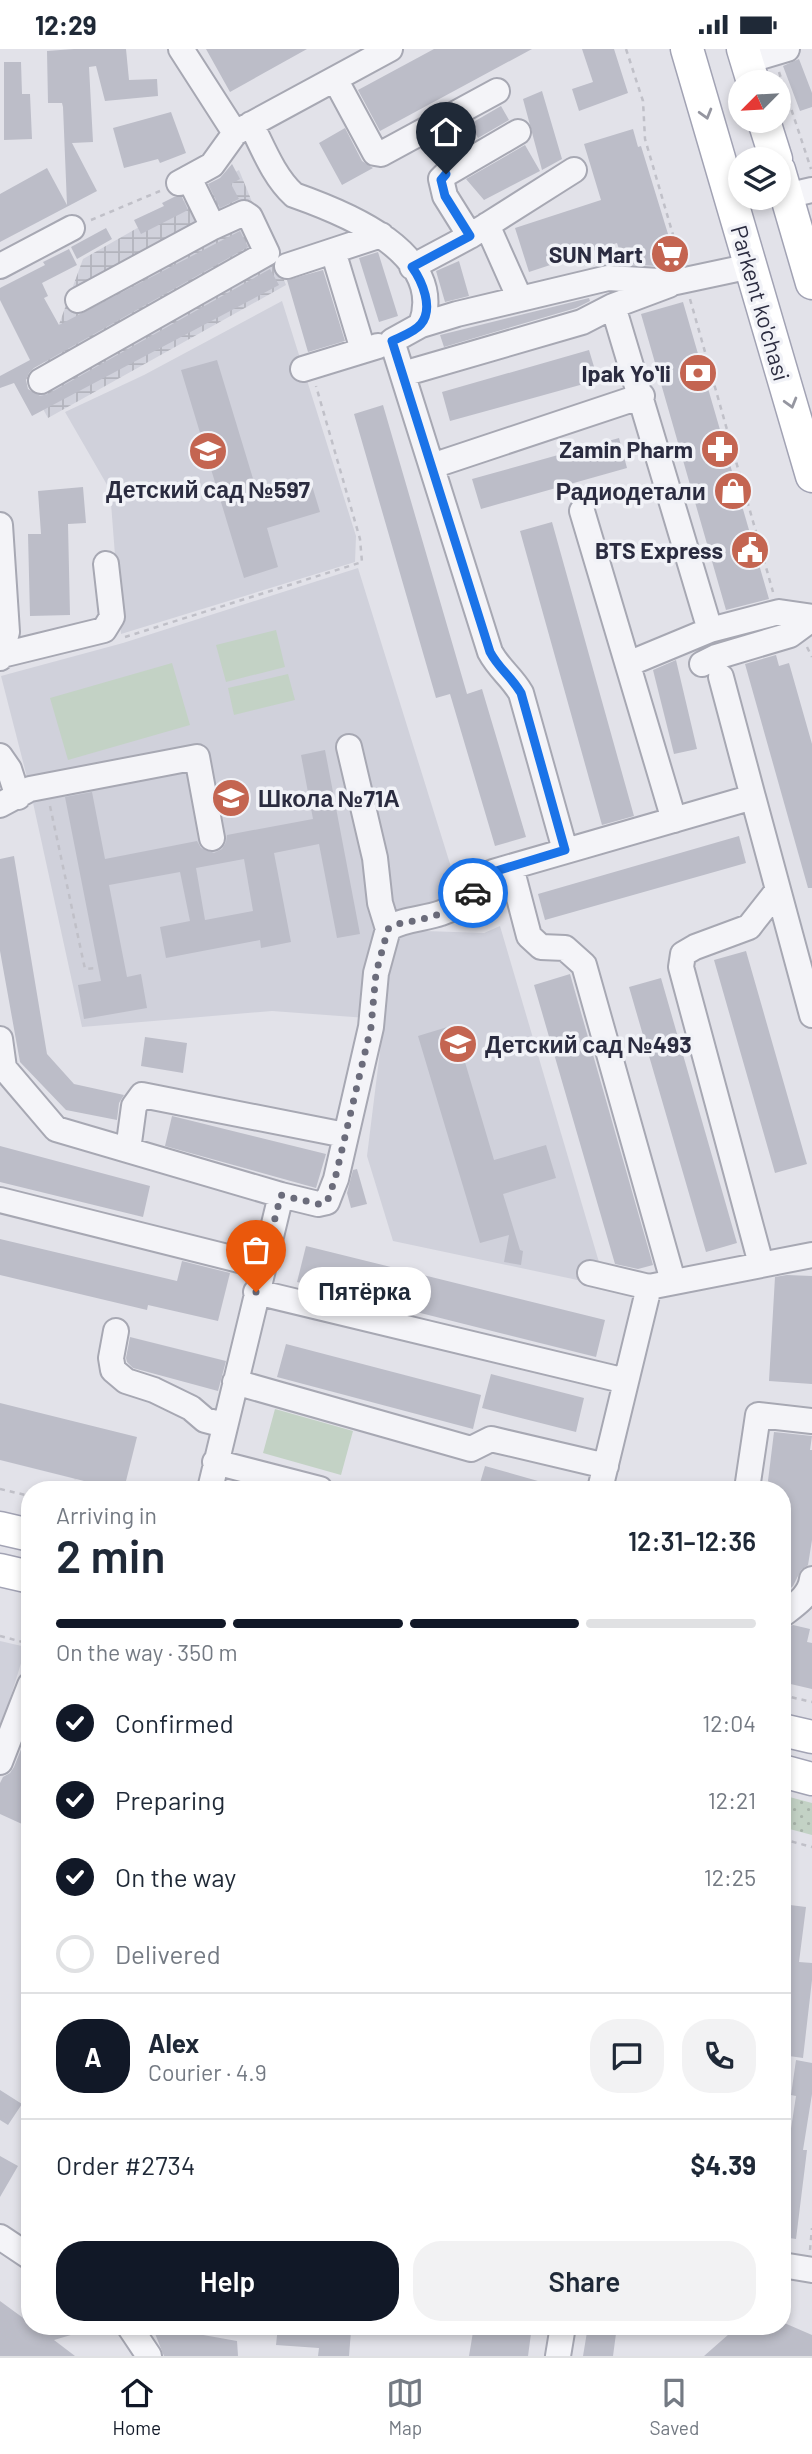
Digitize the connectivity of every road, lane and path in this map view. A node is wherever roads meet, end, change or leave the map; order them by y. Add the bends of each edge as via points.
1 (181, 49) edge
2 (390, 49) edge
3 (626, 49) edge
4 (687, 49) edge
5 (760, 59) edge
6 (335, 79) junction
7 (497, 91) dead end
8 (243, 128) junction
9 (518, 132) dead end
10 (574, 170) dead end
11 (812, 170) edge
12 (184, 181) junction
13 (792, 185) edge
14 (213, 227) junction
15 (72, 228) joint
16 (479, 231) junction
17 (382, 235) junction
18 (333, 251) junction
19 (0, 266) edge
20 (287, 266) dead end
21 (751, 266) junction
22 (412, 267) junction
23 (681, 282) junction
24 (812, 283) edge
25 (520, 299) junction
26 (78, 300) dead end
27 (613, 306) junction
28 (421, 325) junction
29 (392, 341) junction
30 (363, 350) junction
31 (307, 368) joint
32 (402, 374) junction
33 (41, 380) dead end
34 (642, 396) junction
35 (432, 466) junction
36 (812, 477) edge
37 (582, 511) dead end
38 (0, 525) edge
39 (106, 564) dead end
40 (779, 612) junction
41 (807, 621) edge
42 (710, 630) junction
43 (119, 639) dead end
44 (1, 657) edge
45 (812, 657) edge
46 (628, 664) junction
47 (349, 747) dead end
48 (0, 757) edge
49 (753, 797) junction
50 (9, 801) edge
51 (674, 820) junction
52 (212, 838) dead end
53 (565, 850) junction
54 (511, 867) junction
55 (778, 890) junction
56 (388, 929) junction
57 (98, 968) dead end
58 (806, 972) edge
59 (812, 1015) edge
60 (0, 1039) edge
61 (345, 1135) junction
62 (128, 1150) junction
63 (281, 1195) junction
64 (0, 1200) edge
65 (812, 1255) edge
66 (761, 1264) junction
67 (263, 1266) junction
68 (590, 1273) dead end
69 (661, 1284) junction
70 (256, 1292) junction
71 (116, 1331) dead end
72 (626, 1381) junction
73 (235, 1382) junction
74 (812, 1421) edge
75 (224, 1425) junction
76 (215, 1462) junction
77 (603, 1478) edge
78 (211, 1481) edge
79 (289, 1481) edge
80 (748, 1481) edge
81 (0, 1489) edge
82 (21, 1494) edge
83 (0, 1528) edge
84 (21, 1533) edge
85 (0, 1570) edge
86 (21, 1575) edge
87 (812, 1579) edge
88 (791, 1608) edge
89 (0, 1636) edge
90 (21, 1642) edge
91 (791, 1697) edge
92 (812, 1702) edge
93 (21, 1729) edge
94 (0, 1762) edge
95 (791, 1773) edge
96 (812, 1779) edge
97 (791, 1841) edge
98 (812, 1847) edge
99 (0, 2237) edge
100 (21, 2251) edge
101 (791, 2266) edge
102 (812, 2270) edge
103 (135, 2335) edge
104 (562, 2335) edge
105 (149, 2356) edge
106 (558, 2356) edge

1 - 8 street
2 - 6 street
3 - 23 path via 643,101 645,139
4 -> 21 main road, Parkent ko'chasi
5 - 11 path
6 - 7 street via 375,153 380,154
6 - 8 street
8 - 12 street via 212,165
8 - 17 street via 294,195
9 - 16 street via 441,180 445,196
10 - 16 street
12 - 14 street
12 - 15 path
13 - 24 main road
14 - 26 street
14 - 33 street via 247,214 267,253
15 - 19 street
16 - 22 street
16 - 25 street
17 - 18 street
17 - 22 street
18 - 20 street
18 - 30 street
21 - 23 street
21 -> 36 main road, Parkent ko'chasi
22 - 28 street via 426,301
23 - 25 street via 608,278
23 - 27 street
23 - 40 path
25 - 28 street
27 - 32 street via 582,322
27 - 34 street
28 - 29 street
29 - 30 street
29 - 32 street
30 - 31 street
31 - 43 path via 360,539 362,562
32 - 35 street
34 - 35 street
34 - 42 street
35 - 53 street via 490,652 521,693
37 - 46 street
38 - 44 street via 7,632
39 - 44 street via 112,617 104,630
40 - 41 street
40 - 42 street
41 - 45 path
41 - 49 street via 790,635 716,657 711,671
42 - 46 street
46 - 51 street
47 - 56 street
48 - 50 street via 9,769
49 - 51 street
49 - 55 street
50 - 52 street via 30,789 197,757
50 - 57 path via 35,809 51,805 85,969
51 - 53 street
53 - 54 street
54 - 56 street via 493,872 468,900 444,913
54 - 69 street via 529,936 541,947 565,948 584,965
55 - 58 street
55 - 66 street via 749,927 695,947 684,954 681,967
56 - 61 street
58 - 59 street
60 - 62 street via 4,1068 56,1129
61 - 62 street via 142,1094 134,1106
61 - 63 street via 327,1202
62 - 63 street
63 - 67 street
64 - 67 street
65 - 66 street
66 - 69 street
67 - 70 street
68 - 69 street
69 - 72 street
70 - 72 street
70 - 73 street
71 - 75 street via 113,1370 126,1381
72 - 77 street
73 - 75 street
73 - 77 street via 471,1449 491,1439
74 - 80 street via 758,1415
75 - 76 street
76 - 78 street
76 - 79 street
81 - 82 path
83 - 84 main road
85 - 86 main road
87 - 88 street via 803,1598
89 - 90 path
91 - 92 path
93 - 94 street
95 - 96 main road
97 - 98 path
99 - 100 street
101 - 102 street
103 - 105 street
104 - 106 street

